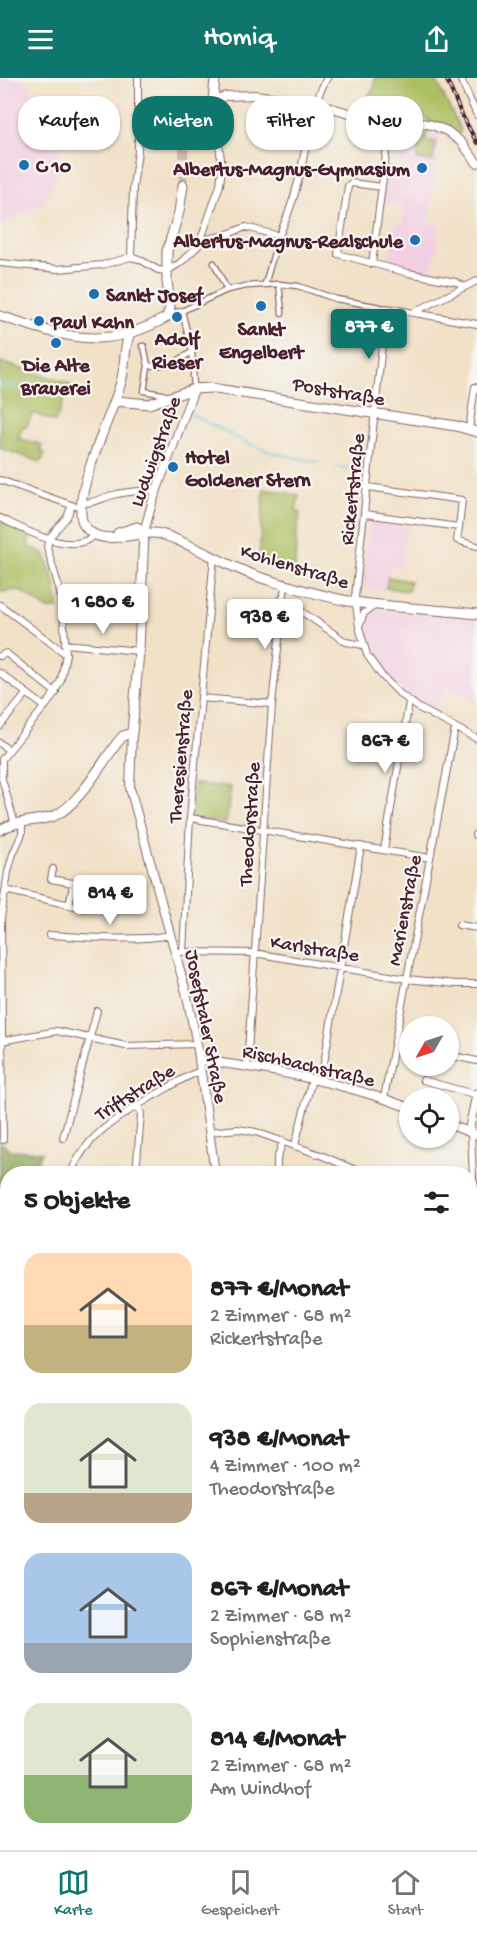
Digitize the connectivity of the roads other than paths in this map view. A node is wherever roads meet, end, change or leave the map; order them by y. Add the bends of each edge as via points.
1 (138, 78) edge
2 (215, 78) edge
3 (327, 78) edge
4 (460, 78) edge
5 (213, 96) edge
6 (225, 96) edge
7 (262, 96) edge
8 (318, 96) edge
9 (477, 98) edge
10 (473, 107) junction
11 (477, 115) edge
12 (423, 124) edge
13 (220, 150) edge
14 (305, 150) edge
15 (387, 150) edge
16 (477, 163) edge
17 (183, 185) tunnel mouth
18 (382, 187) junction
19 (279, 236) junction
20 (201, 240) junction
21 (130, 257) junction
22 (0, 263) edge
23 (214, 263) dead end
24 (372, 264) junction
25 (166, 271) junction
26 (477, 281) edge
27 (265, 284) junction
28 (279, 284) junction
29 (463, 286) junction
30 (227, 290) junction
31 (386, 308) junction
32 (182, 311) junction
33 (415, 311) junction
34 (169, 313) junction
35 (282, 313) dead end
36 (0, 316) edge
37 (477, 324) edge
38 (130, 333) junction
39 (112, 338) junction
40 (141, 346) dead end
41 (192, 352) junction
42 (125, 359) junction
43 (148, 366) junction
44 (121, 382) junction
45 (475, 387) dead end
46 (194, 389) junction
47 (165, 399) junction
48 (115, 401) junction
49 (137, 404) junction
50 (376, 415) junction
51 (473, 431) edge
52 (0, 480) edge
53 (368, 487) junction
54 (157, 490) junction
55 (78, 506) junction
56 (365, 514) junction
57 (0, 518) edge
58 (459, 527) junction
59 (144, 532) junction
60 (95, 535) junction
61 (110, 537) junction
62 (122, 538) junction
63 (49, 540) junction
64 (477, 546) edge
65 (144, 548) junction
66 (214, 556) junction
67 (285, 584) junction
68 (282, 598) junction
69 (356, 602) junction
70 (380, 604) junction
71 (0, 605) edge
72 (477, 614) edge
73 (359, 627) junction
74 (65, 644) junction
75 (363, 645) junction
76 (139, 651) junction
77 (66, 654) junction
78 (0, 657) edge
79 (0, 674) edge
80 (27, 693) junction
81 (56, 693) junction
82 (201, 698) junction
83 (409, 702) junction
84 (272, 704) junction
85 (45, 707) junction
86 (0, 726) edge
87 (455, 728) junction
88 (132, 733) junction
89 (477, 739) edge
90 (0, 743) edge
91 (8, 750) junction
92 (190, 818) junction
93 (19, 824) junction
94 (2, 826) edge
95 (264, 830) junction
96 (361, 846) junction
97 (384, 850) junction
98 (430, 858) junction
99 (53, 869) dead end
100 (5, 890) junction
101 (72, 890) junction
102 (86, 892) junction
103 (109, 896) dead end
104 (69, 905) junction
105 (459, 925) dead end
106 (477, 928) edge
107 (50, 935) dead end
108 (171, 935) junction
109 (179, 952) junction
110 (254, 953) junction
111 (340, 967) junction
112 (407, 979) junction
113 (477, 984) edge
114 (97, 1011) dead end
115 (89, 1039) junction
116 (1, 1041) edge
117 (196, 1044) junction
118 (459, 1057) edge
119 (199, 1060) junction
120 (477, 1061) edge
121 (247, 1066) junction
122 (200, 1071) junction
123 (316, 1080) junction
124 (423, 1080) dead end
125 (477, 1094) edge
126 (384, 1098) junction
127 (399, 1104) edge
128 (138, 1105) junction
129 (459, 1128) edge
130 (209, 1132) junction
131 (474, 1134) edge
132 (63, 1138) dead end
133 (3, 1140) dead end
134 (283, 1141) junction
135 (295, 1145) junction
136 (74, 1166) edge
137 (136, 1166) edge
138 (214, 1166) edge
139 (278, 1166) edge
140 (345, 1166) edge
141 (475, 1166) edge

1 - 21 street via 138,151
2 - 5 main road
3 - 8 street
4 - 10 street
6 - 7 street
9 - 10 street
10 - 11 street
12 - 16 street via 441,128 461,142
13 - 20 street via 218,194
14 - 19 street via 291,208
15 - 18 street
17 - 25 main road
18 - 24 street
18 - 24 street via 351,183 348,186 338,251 341,256
19 - 20 street via 246,227
19 - 27 street
20 - 25 street via 193,252
21 - 22 street via 102,265 58,269
21 - 25 street
23 - 30 street
24 - 29 street
25 - 34 main road
26 - 29 street
27 - 28 street
27 - 30 street
28 - 31 street
28 - 35 street
29 - 33 street
30 - 32 street
31 - 33 street
31 - 50 street, Rickertstraße
32 - 34 street
32 - 41 street, Ludwigstraße
33 - 37 street
34 - 38 main road
36 - 39 main road via 75,337
38 - 39 main road
38 - 42 main road
39 - 42 main road
40 - 43 street
41 - 43 street via 172,364
41 - 46 street, Ludwigstraße
42 - 44 main road
43 - 47 street via 144,391 165,395
44 - 48 main road
44 - 49 main road
45 - 51 street
46 - 47 main road, Poststraße
46 - 50 main road, Poststraße via 234,390
46 - 54 street, Ludwigstraße
47 - 49 main road, Poststraße
48 - 49 main road, Poststraße
48 - 55 main road
50 - 51 main road, Poststraße
50 - 53 street, Rickertstraße
52 - 55 street
53 - 56 street, Rickertstraße
53 - 58 street via 462,500
54 - 55 street via 130,491
54 - 59 street, Ludwigstraße
55 - 60 main road via 84,525
55 - 63 street
56 - 58 street
56 - 69 street, Rickertstraße
57 - 63 street
58 - 64 street via 457,540
59 - 61 main road via 137,527
59 - 62 main road
59 - 65 main road, Josefstaler Straße
59 - 66 main road, Kohlenstraße via 162,534
60 - 61 main road
60 - 63 street via 78,543
61 - 62 main road
62 - 65 main road
63 - 74 street via 48,551 63,611
65 - 76 main road, Josefstaler Straße
66 - 67 main road, Kohlenstraße via 258,577
66 - 82 street, Theresienstraße
67 - 68 street, Theodorstraße
67 - 69 main road, Kohlenstraße
68 - 75 street via 346,642
68 - 84 street, Theodorstraße
69 - 70 main road, Kohlenstraße
69 - 73 street, Rickertstraße
70 - 72 main road, Kohlenstraße
70 - 73 street via 364,613
71 - 77 street
73 - 75 street, Rickertstraße
74 - 76 street
74 - 77 street
75 - 83 street, Rickertstraße via 382,676
76 - 88 main road, Josefstaler Straße
77 - 81 street
78 - 81 street via 6,652
79 - 80 street
80 - 85 street
80 - 86 street
81 - 85 street
82 - 84 street
82 - 92 street, Theresienstraße
83 - 87 street, Rickertstraße
83 - 97 street
84 - 95 street, Theodorstraße
85 - 91 street
87 - 89 street, Rickertstraße
87 - 98 street, Marienstraße
88 - 93 main road via 117,743 65,809 51,817
88 - 108 street, Josefstaler Straße via 130,788
90 - 91 street
91 - 93 street via 1,772
92 - 95 street
92 - 109 street, Theresienstraße
93 - 94 main road
93 - 100 street via 22,834
95 - 96 street
95 - 110 street, Theodorstraße
96 - 97 street
96 - 111 street
97 - 98 street
98 - 112 street, Marienstraße
99 - 101 street via 51,879 73,883
100 - 104 street
100 - 116 street via 1,918
101 - 102 street
101 - 104 street
102 - 103 street
102 - 104 street via 83,908
105 - 106 street
107 - 108 street
108 - 109 street, Josefstaler Straße
109 - 110 street, Karlstraße
109 - 117 street, Josefstaler Straße
110 - 111 street, Karlstraße
110 - 121 street, Theodorstraße
111 - 112 street, Karlstraße
111 - 123 street
112 - 113 street, Karlstraße
112 - 126 street, Marienstraße
114 - 115 street
115 - 116 street via 57,1031
115 - 117 street via 126,1046
115 - 132 street
116 - 133 street
117 - 119 street, Josefstaler Straße
118 - 120 street
119 - 121 street, Rischbachstraße
119 - 122 street, Josefstaler Straße
121 - 123 street, Rischbachstraße
122 - 128 street, Triftstraße
122 - 130 street, Josefstaler Straße
123 - 126 street, Rischbachstraße
123 - 135 street
124 - 125 street
125 - 131 street via 470,1125
126 - 127 street, Rischbachstraße
128 - 136 street, Triftstraße via 92,1139
128 - 137 street via 141,1114
129 - 131 street
130 - 134 street via 246,1130
130 - 138 street, Josefstaler Straße
131 - 141 street
134 - 135 street
134 - 139 street
135 - 140 street

